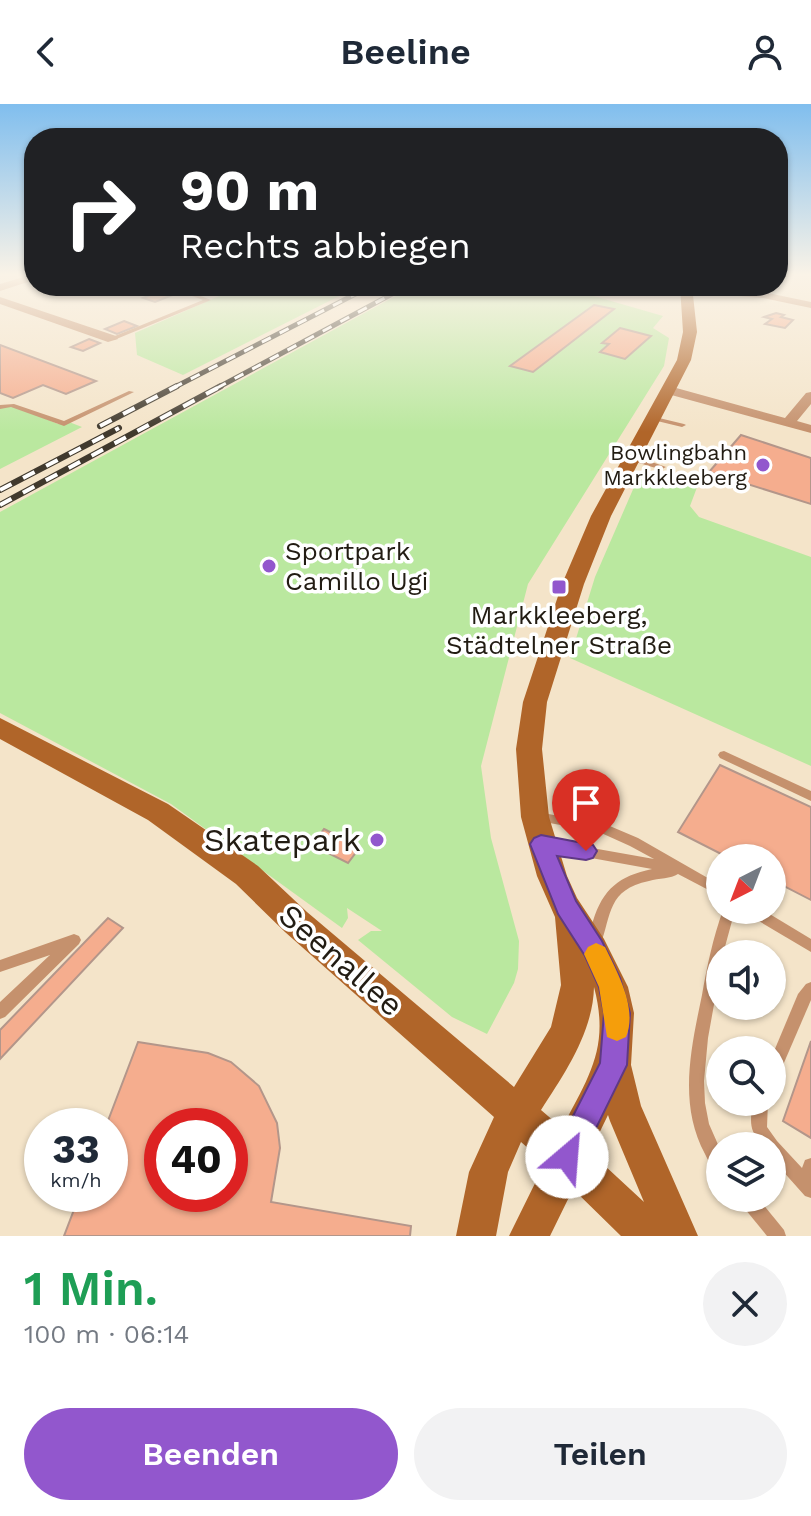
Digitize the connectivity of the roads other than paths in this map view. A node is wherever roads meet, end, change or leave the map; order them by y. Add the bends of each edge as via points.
1 (77, 327) edge
2 (142, 327) edge
3 (690, 327) edge
4 (112, 339) joint
5 (669, 390) junction
6 (131, 392) dead end
7 (811, 396) edge
8 (0, 407) edge
9 (655, 419) junction
10 (789, 422) junction
11 (682, 425) dead end
12 (811, 429) edge
13 (632, 458) junction
14 (662, 467) dead end
15 (0, 727) edge
16 (724, 755) dead end
17 (811, 796) edge
18 (538, 830) junction
19 (683, 871) junction
20 (706, 883) edge
21 (566, 907) junction
22 (724, 924) edge
23 (775, 924) edge
24 (811, 946) edge
25 (593, 949) junction
26 (0, 966) edge
27 (811, 989) edge
28 (0, 1012) edge
29 (786, 1040) edge
30 (613, 1065) junction
31 (517, 1113) junction
32 (706, 1139) edge
33 (567, 1157) junction
34 (786, 1162) edge
35 (811, 1166) edge
36 (808, 1187) edge
37 (758, 1212) edge
38 (476, 1236) edge
39 (529, 1236) edge
40 (650, 1236) edge
41 (678, 1236) edge
42 (778, 1236) edge

1 - 4 street
2 - 4 lane
3 - 5 street via 684,360
5 - 9 street
5 - 10 street
6 - 8 lane via 64,424 12,405
7 - 10 street
9 - 11 lane
9 - 13 street
10 - 12 street
13 - 14 lane
13 - 18 street via 573,584 535,702 529,749
15 - 31 street, Seenallee via 158,812 247,875
16 - 17 lane
18 - 19 lane
18 - 19 lane via 601,827
18 - 21 street
19 - 20 lane
19 - 25 lane via 646,874 613,892 602,907
21 - 25 street
21 - 31 street via 577,994 561,1042
22 - 32 lane via 695,1067
23 - 24 lane
25 - 30 street via 617,1013
26 - 28 lane via 74,940
27 - 29 lane
30 - 33 street
30 - 41 street via 623,1108
31 - 33 street, Seenallee
31 - 38 street via 495,1153
33 - 39 street
33 - 40 street, Seenallee
34 - 36 lane
35 - 36 lane
37 - 42 lane

